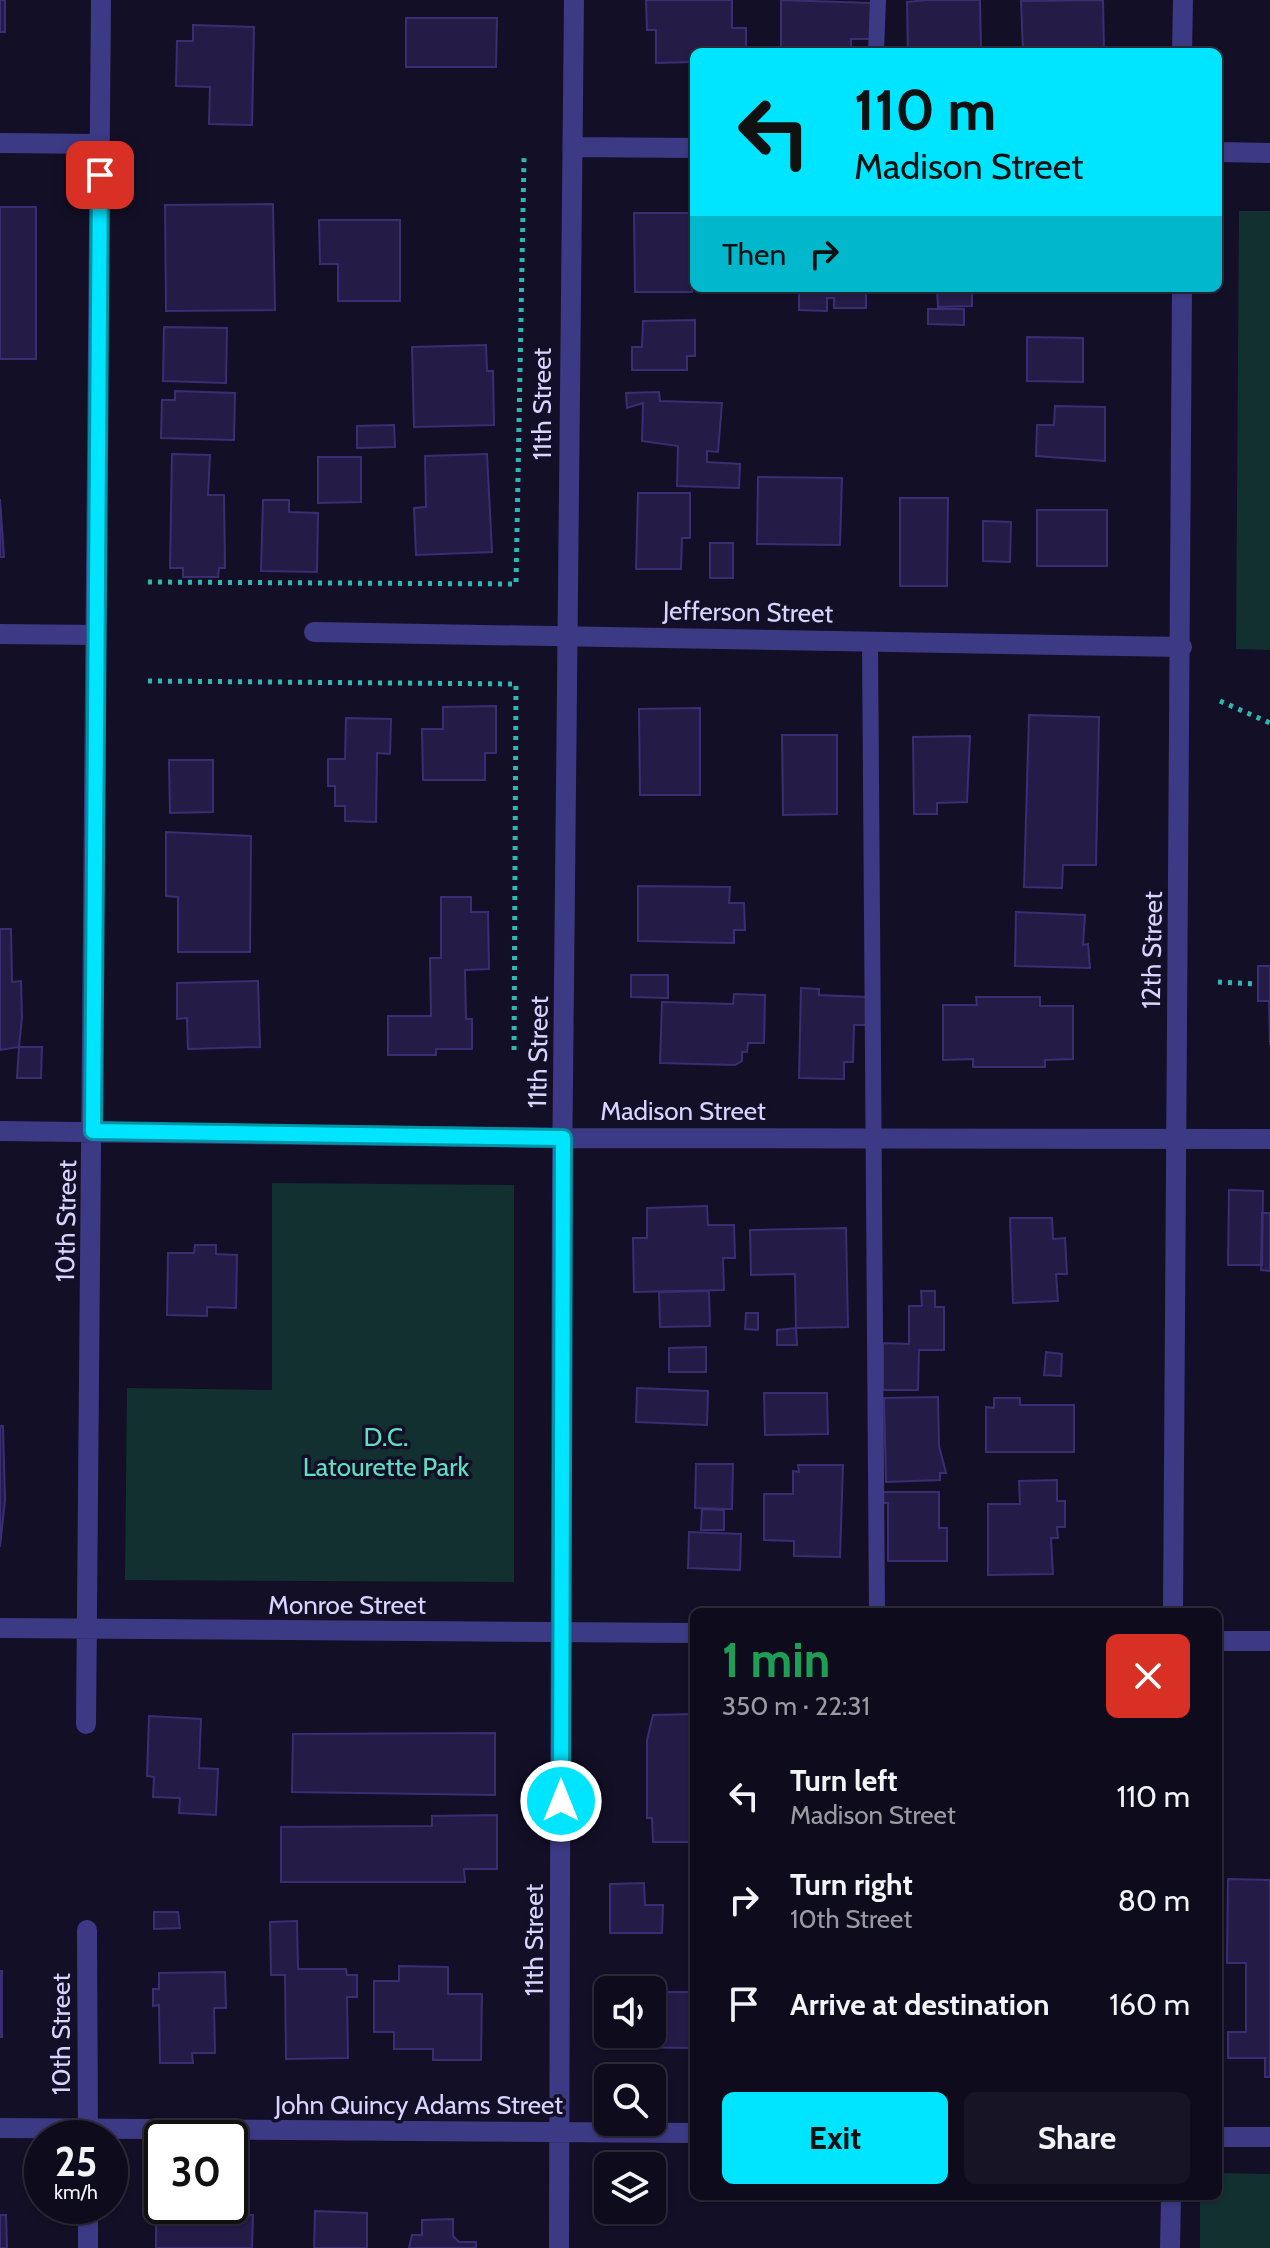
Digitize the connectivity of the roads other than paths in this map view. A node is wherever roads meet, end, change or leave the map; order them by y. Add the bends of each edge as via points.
1 (101, 0) edge
2 (574, 0) edge
3 (878, 0) edge
4 (1183, 0) edge
5 (876, 48) edge
6 (1182, 48) edge
7 (0, 143) edge
8 (100, 144) junction
9 (573, 147) junction
10 (690, 148) edge
11 (1222, 152) edge
12 (1270, 153) edge
13 (1182, 292) edge
14 (314, 632) dead end
15 (0, 634) edge
16 (96, 635) junction
17 (567, 635) junction
18 (870, 641) junction
19 (1182, 647) junction
20 (0, 1131) edge
21 (93, 1131) junction
22 (872, 1136) junction
23 (563, 1138) junction
24 (1175, 1138) junction
25 (1270, 1139) edge
26 (877, 1608) edge
27 (1173, 1608) edge
28 (0, 1628) edge
29 (86, 1629) junction
30 (562, 1632) junction
31 (690, 1633) edge
32 (1222, 1641) edge
33 (1270, 1641) edge
34 (86, 1724) dead end
35 (87, 1930) dead end
36 (88, 2120) edge
37 (0, 2128) edge
38 (24, 2130) edge
39 (559, 2133) junction
40 (690, 2133) edge
41 (128, 2134) edge
42 (1222, 2137) edge
43 (1270, 2137) edge
44 (1171, 2200) edge
45 (88, 2224) edge
46 (88, 2248) edge
47 (559, 2248) edge
48 (1170, 2248) edge

1 - 8 street, 10th Street
2 - 9 street, 11th Street
3 - 5 lane
4 - 6 street
7 - 8 street
8 - 16 street, 10th Street
9 - 10 street
9 - 17 street, 11th Street
11 - 12 street
13 - 19 street, 12th Street
14 - 17 street, Jefferson Street
15 - 16 street
16 - 21 street, 10th Street
17 - 18 street, Jefferson Street
17 - 23 street, 11th Street
18 - 19 street, Jefferson Street
18 - 22 lane
19 - 24 street, 12th Street
20 - 21 street, Madison Street
21 - 23 street, Madison Street
21 - 29 street, 10th Street
22 - 23 street, Madison Street
22 - 24 street, Madison Street
22 - 26 lane
23 - 30 street, 11th Street
24 - 25 street, Madison Street
24 - 27 street, 12th Street
28 - 29 street, Monroe Street
29 - 30 street, Monroe Street
29 - 34 street, 10th Street
30 - 31 street, Monroe Street
30 - 39 street, 11th Street
32 - 33 street
35 - 36 street, 10th Street
37 - 38 street, John Quincy Adams Street
39 - 40 street, John Quincy Adams Street
39 - 41 street, John Quincy Adams Street
39 - 47 street, 11th Street
42 - 43 street
44 - 48 street
45 - 46 street

